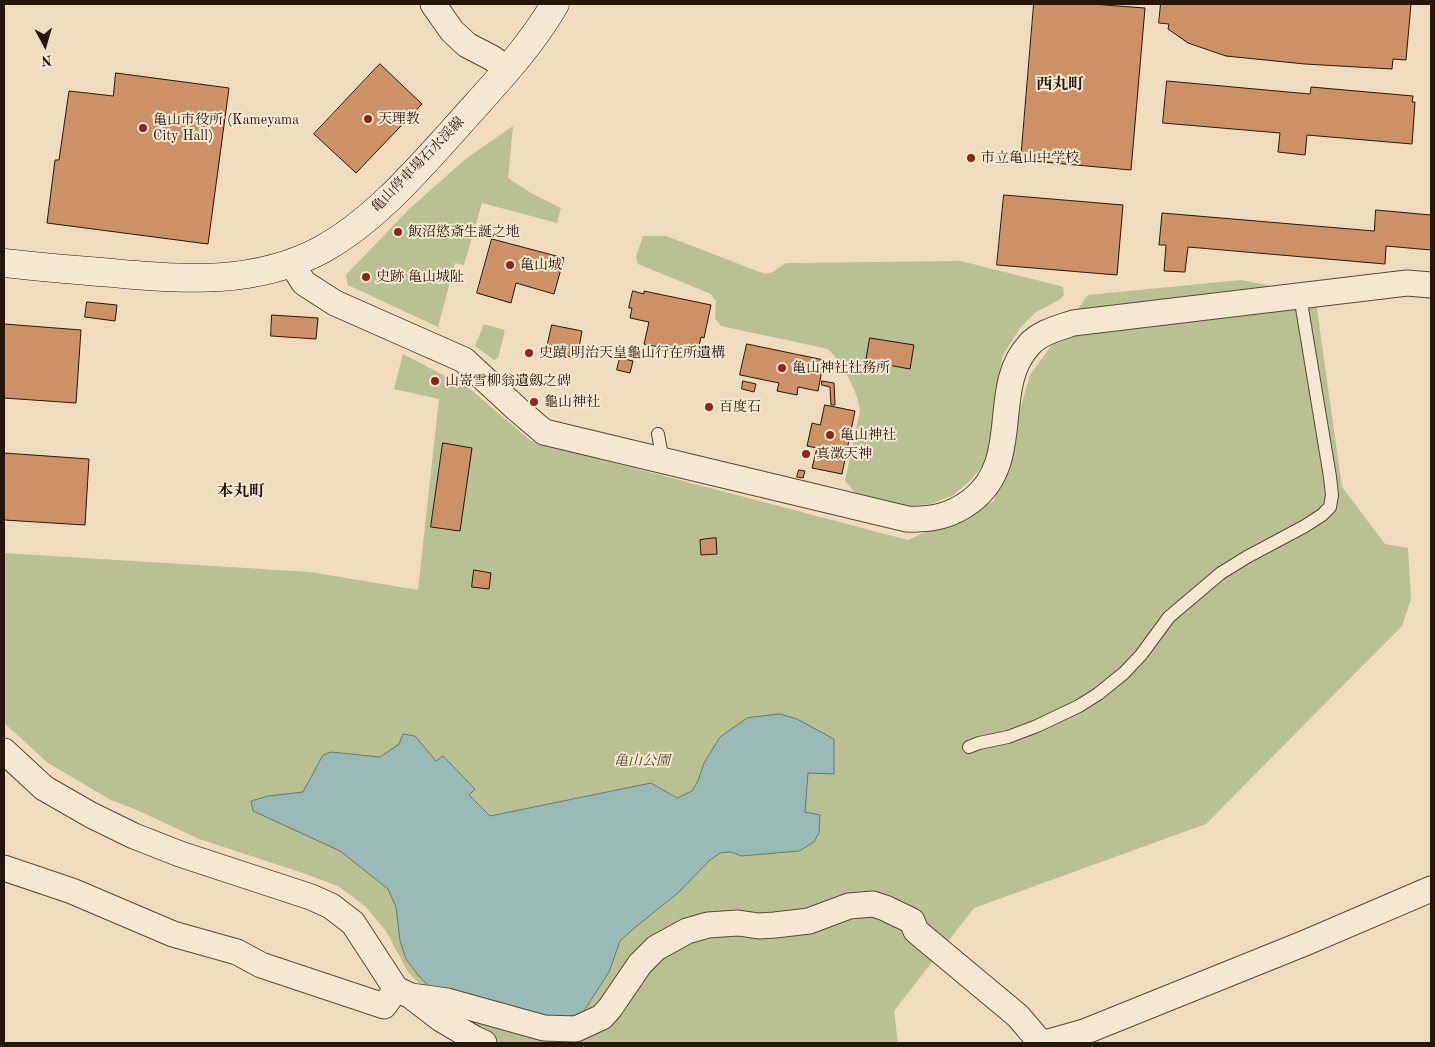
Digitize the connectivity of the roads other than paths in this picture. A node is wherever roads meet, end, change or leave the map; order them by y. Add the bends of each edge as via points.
1 (433, 4) edge
2 (555, 4) edge
3 (507, 69) junction
4 (4, 263) edge
5 (291, 263) junction
6 (1431, 285) edge
7 (1300, 296) junction
8 (658, 434) dead end
9 (663, 461) junction
10 (969, 747) dead end
11 (4, 751) edge
12 (4, 868) edge
13 (1431, 889) edge
14 (403, 992) junction
15 (484, 1043) edge
16 (1041, 1043) edge
17 (1045, 1043) edge

1 - 3 street via 452,31 467,45
2 - 3 main road, 亀山停車場石水渓線
3 - 5 main road, 亀山停車場石水渓線 via 400,188 346,234
4 - 5 main road, 亀山停車場石水渓線 via 200,279 263,272
5 - 9 street via 304,283 335,303 464,360 544,432
6 - 7 street via 1407,283
7 - 9 street via 1072,323 1049,331 1029,344 1016,363 1000,460 991,480 968,504 937,518 907,519
7 - 10 lane via 1330,477 1330,507 1305,526 1221,573 1169,617 1130,667 1080,706 1008,737
8 - 9 lane
11 - 14 street via 44,788 100,820 180,854 331,906 353,923
12 - 14 street via 72,891 172,934 237,952 260,965 384,1006
13 - 17 street via 1084,1032
14 - 15 street
14 - 16 street via 544,1028 576,1029 602,1017 640,964 656,948 687,931 708,925 738,923 759,926 809,921 848,906 873,904 912,921 916,931 1018,1016

